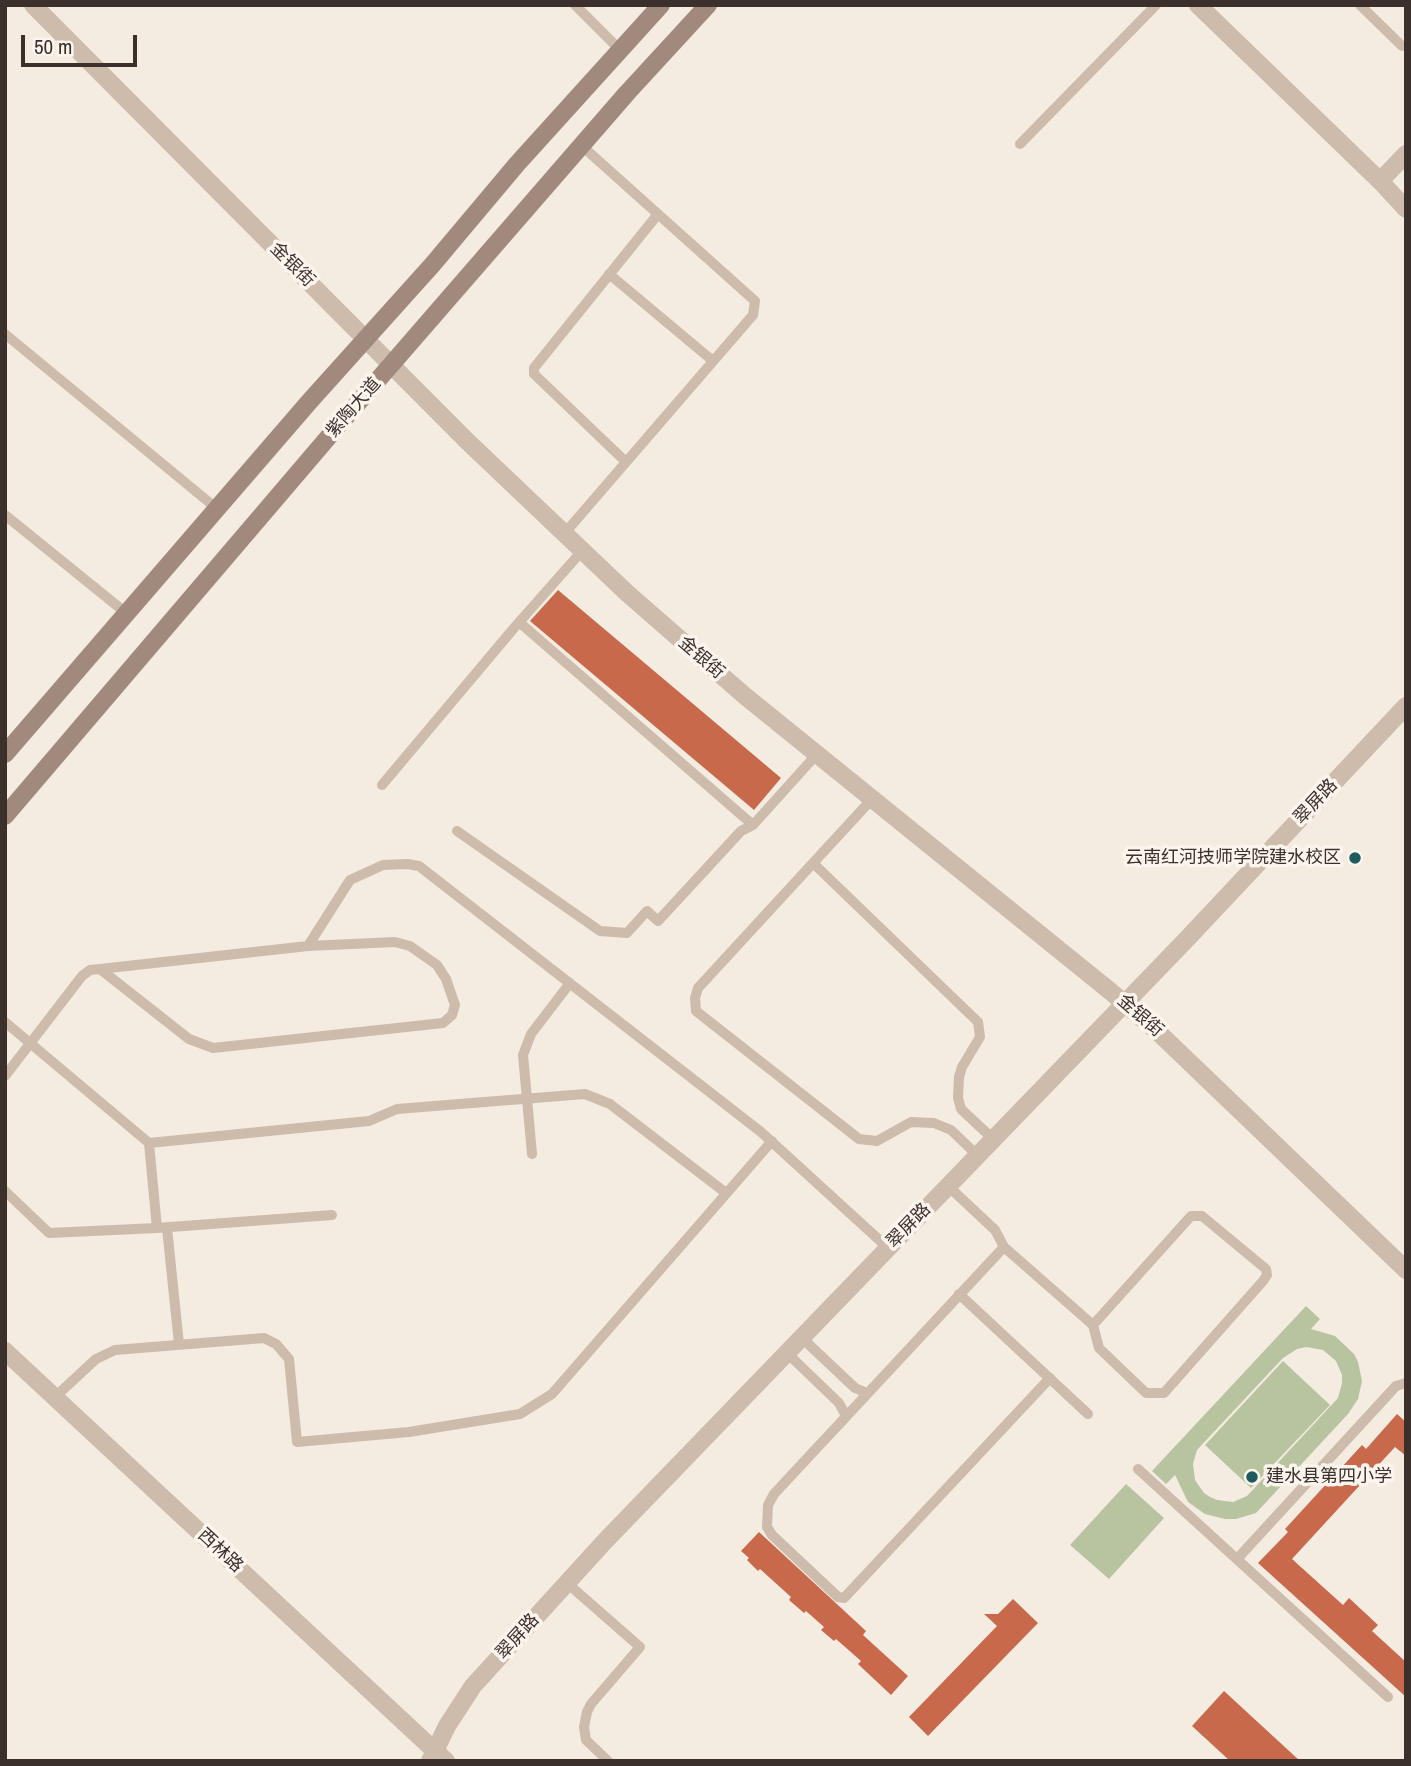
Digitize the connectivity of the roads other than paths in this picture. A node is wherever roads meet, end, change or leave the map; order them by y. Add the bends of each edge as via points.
1 (33, 5) edge
2 (575, 5) edge
3 (661, 5) edge
4 (708, 5) edge
5 (1156, 5) edge
6 (1198, 5) edge
7 (1360, 5) edge
8 (1402, 46) dead end
9 (620, 50) junction
10 (1020, 145) dead end
11 (582, 146) junction
12 (1406, 154) edge
13 (1380, 181) junction
14 (1406, 209) edge
15 (657, 214) junction
16 (609, 274) junction
17 (5, 333) edge
18 (365, 339) junction
19 (713, 361) junction
20 (392, 366) junction
21 (626, 462) junction
22 (216, 508) junction
23 (5, 515) edge
24 (564, 534) junction
25 (582, 551) junction
26 (125, 613) junction
27 (519, 622) junction
28 (1406, 706) edge
29 (5, 754) edge
30 (817, 754) junction
31 (382, 785) dead end
32 (872, 799) junction
33 (5, 816) edge
34 (753, 825) junction
35 (457, 831) dead end
36 (813, 863) junction
37 (308, 946) junction
38 (100, 969) junction
39 (570, 983) junction
40 (1124, 1003) junction
41 (5, 1022) edge
42 (30, 1043) junction
43 (5, 1076) edge
44 (527, 1098) junction
45 (993, 1139) junction
46 (772, 1141) junction
47 (149, 1143) junction
48 (532, 1154) dead end
49 (977, 1155) junction
50 (948, 1186) junction
51 (5, 1191) edge
52 (726, 1193) junction
53 (332, 1214) dead end
54 (162, 1228) junction
55 (1004, 1247) junction
56 (888, 1248) junction
57 (1406, 1270) edge
58 (959, 1294) junction
59 (1093, 1325) junction
60 (802, 1337) junction
61 (179, 1345) junction
62 (5, 1351) edge
63 (787, 1353) junction
64 (1050, 1378) junction
65 (1406, 1383) edge
66 (867, 1393) junction
67 (55, 1397) junction
68 (1088, 1414) dead end
69 (846, 1416) junction
70 (1138, 1469) dead end
71 (1237, 1559) junction
72 (568, 1583) junction
73 (1388, 1697) dead end
74 (437, 1757) edge
75 (608, 1761) edge

1 - 18 street, 金银街
2 - 9 lane
3 - 9 main road
4 - 11 main road, 紫陶大道
5 - 10 lane
6 - 13 street
7 - 8 lane
9 - 18 main road
11 - 15 lane
11 - 20 main road, 紫陶大道
12 - 13 street
13 - 14 street
15 - 16 lane
15 - 19 lane via 755,301 753,315
16 - 19 lane
16 - 21 lane via 534,368 534,374
17 - 22 lane
18 - 20 street, 金银街
18 - 22 main road
19 - 21 lane
20 - 24 street, 金银街
20 - 33 main road, 紫陶大道
21 - 24 lane
22 - 26 main road
23 - 26 lane
24 - 25 street, 金银街
25 - 27 lane
25 - 30 street, 金银街 via 715,671
26 - 29 main road
27 - 31 lane
27 - 34 lane
28 - 40 street, 翠屏路
30 - 32 street, 金银街
30 - 34 lane
32 - 36 lane
32 - 40 street, 金银街
34 - 35 lane via 741,831 658,921 647,911 627,933 620,934 600,931
36 - 45 lane via 978,1022 980,1037 962,1066 958,1098 961,1109
36 - 49 lane via 698,988 696,1011 859,1139 877,1141 911,1122 934,1123 951,1130
37 - 38 lane
37 - 38 lane via 395,942 410,946 437,965 446,979 455,999 452,1015 443,1023 213,1048 189,1039
37 - 39 lane via 350,880 383,865 407,864 419,866
38 - 42 lane via 82,976
39 - 44 lane via 525,1048
39 - 46 lane
40 - 45 street, 翠屏路
40 - 57 street, 金银街 via 1201,1071
41 - 42 lane
42 - 43 lane
42 - 47 lane
44 - 47 lane via 397,1109 369,1121
44 - 48 lane
44 - 52 lane via 585,1094 601,1099
45 - 49 street, 翠屏路
46 - 52 lane
46 - 56 lane
47 - 54 lane
49 - 50 street, 翠屏路
50 - 55 lane via 995,1230
50 - 56 street, 翠屏路
51 - 54 lane via 49,1233
52 - 61 lane via 552,1394 520,1414 410,1432 297,1442 289,1359 276,1344 264,1338
53 - 54 lane
54 - 61 lane
55 - 58 lane
55 - 59 lane
56 - 60 street, 翠屏路
58 - 64 lane
58 - 66 lane
59 - 59 lane via 1191,1216 1202,1216 1266,1269 1264,1281 1164,1393 1146,1393 1099,1348
60 - 63 street, 翠屏路
60 - 66 lane via 855,1388
61 - 67 lane via 108,1352
62 - 67 street, 西林路
63 - 69 lane via 839,1402
63 - 72 street, 翠屏路
64 - 68 lane
64 - 69 lane via 844,1598 772,1535 766,1519 774,1494
65 - 71 lane via 1396,1386
66 - 69 lane
67 - 74 street, 西林路
70 - 71 lane
71 - 73 lane
72 - 74 street, 翠屏路 via 473,1686 451,1719
72 - 75 lane via 640,1647 587,1712 586,1741

